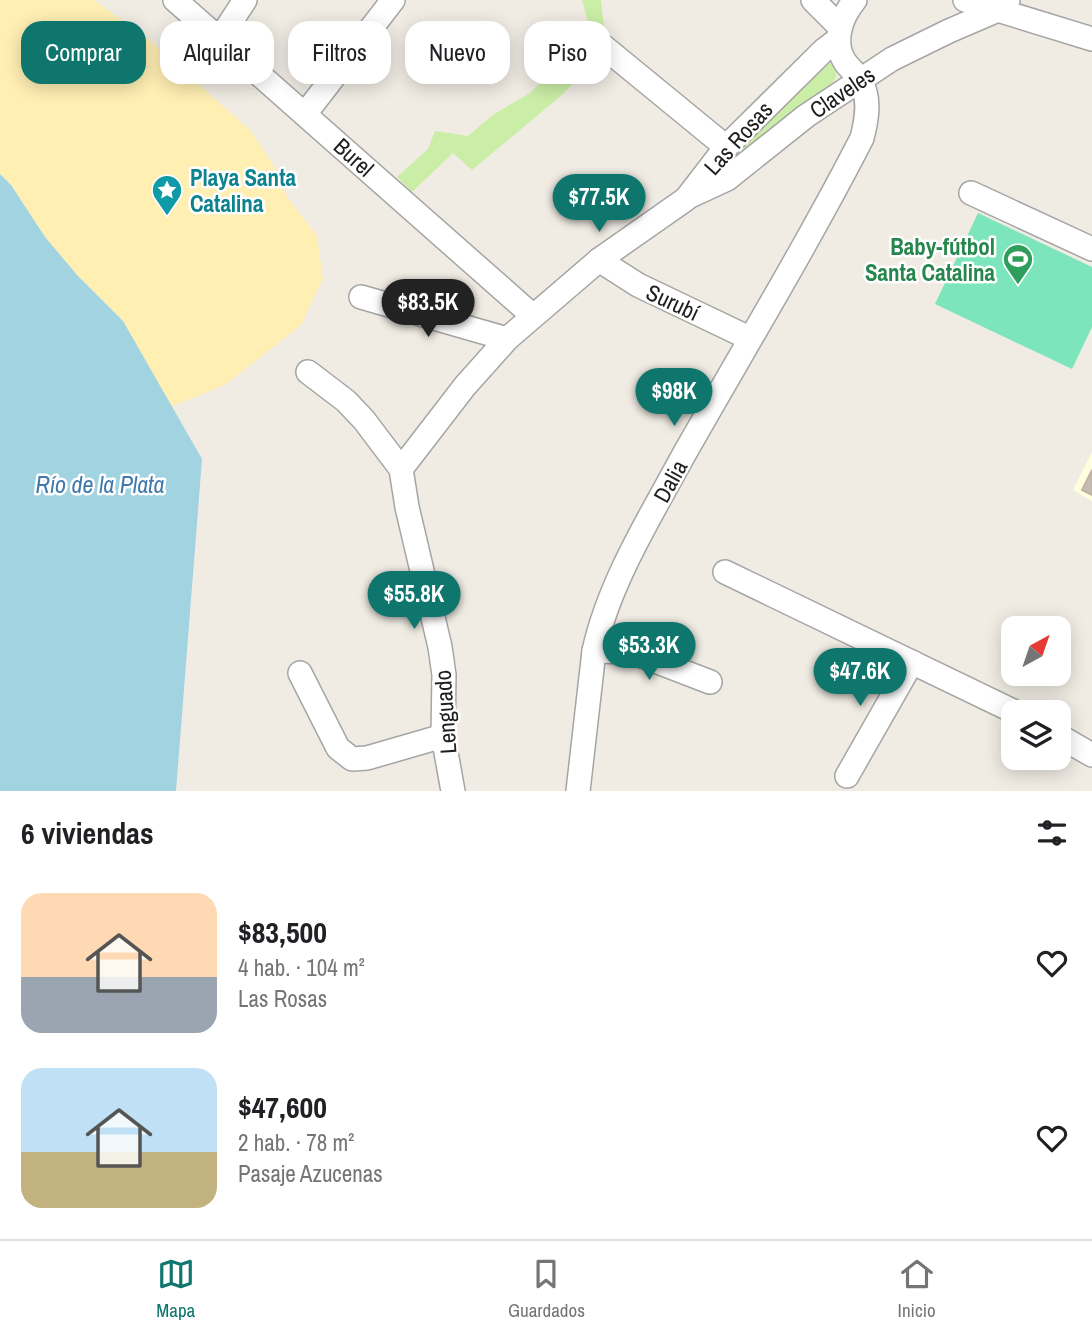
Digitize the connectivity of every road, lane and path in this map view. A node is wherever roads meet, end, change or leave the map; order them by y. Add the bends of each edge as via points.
1 (175, 0) edge
2 (245, 0) edge
3 (393, 0) edge
4 (813, 0) edge
5 (855, 0) edge
6 (965, 0) edge
7 (1003, 5) edge
8 (198, 21) edge
9 (231, 21) edge
10 (839, 33) junction
11 (1092, 38) edge
12 (611, 53) edge
13 (860, 79) junction
14 (270, 84) edge
15 (305, 114) junction
16 (726, 146) junction
17 (971, 193) dead end
18 (685, 199) junction
19 (1092, 249) edge
20 (599, 260) junction
21 (361, 297) dead end
22 (533, 316) junction
23 (749, 338) junction
24 (507, 339) junction
25 (308, 372) dead end
26 (401, 469) junction
27 (725, 572) dead end
28 (594, 651) junction
29 (912, 662) junction
30 (300, 673) dead end
31 (710, 682) dead end
32 (1001, 705) edge
33 (443, 736) junction
34 (1071, 743) edge
35 (1092, 755) edge
36 (847, 776) dead end
37 (453, 791) edge
38 (578, 791) edge

1 - 8 street, Burel
2 - 9 street
3 - 15 street
4 - 10 street
5 - 10 street, Las Rosas
6 - 7 street
7 - 11 street
7 - 13 street, Claveles
10 - 13 street via 845,62
10 - 16 street, Las Rosas
12 - 16 street
13 - 18 street, Claveles via 727,179
13 - 23 street, Dalia via 867,98 862,138
14 - 15 street, Burel
15 - 22 street, Burel
16 - 18 street, Las Rosas
17 - 19 street
18 - 20 street, Las Rosas
20 - 22 street, Las Rosas
20 - 23 street, Surubí via 638,285
21 - 24 street
22 - 24 street, Las Rosas
23 - 28 street, Dalia via 625,567
24 - 26 street, Las Rosas
25 - 26 street via 364,420
26 - 33 street, Lenguado via 440,647
27 - 29 street
28 - 31 street via 632,652
28 - 38 street, Dalia
29 - 32 street
29 - 36 street
30 - 33 street via 338,748 352,759
33 - 37 street, Lenguado
34 - 35 street

